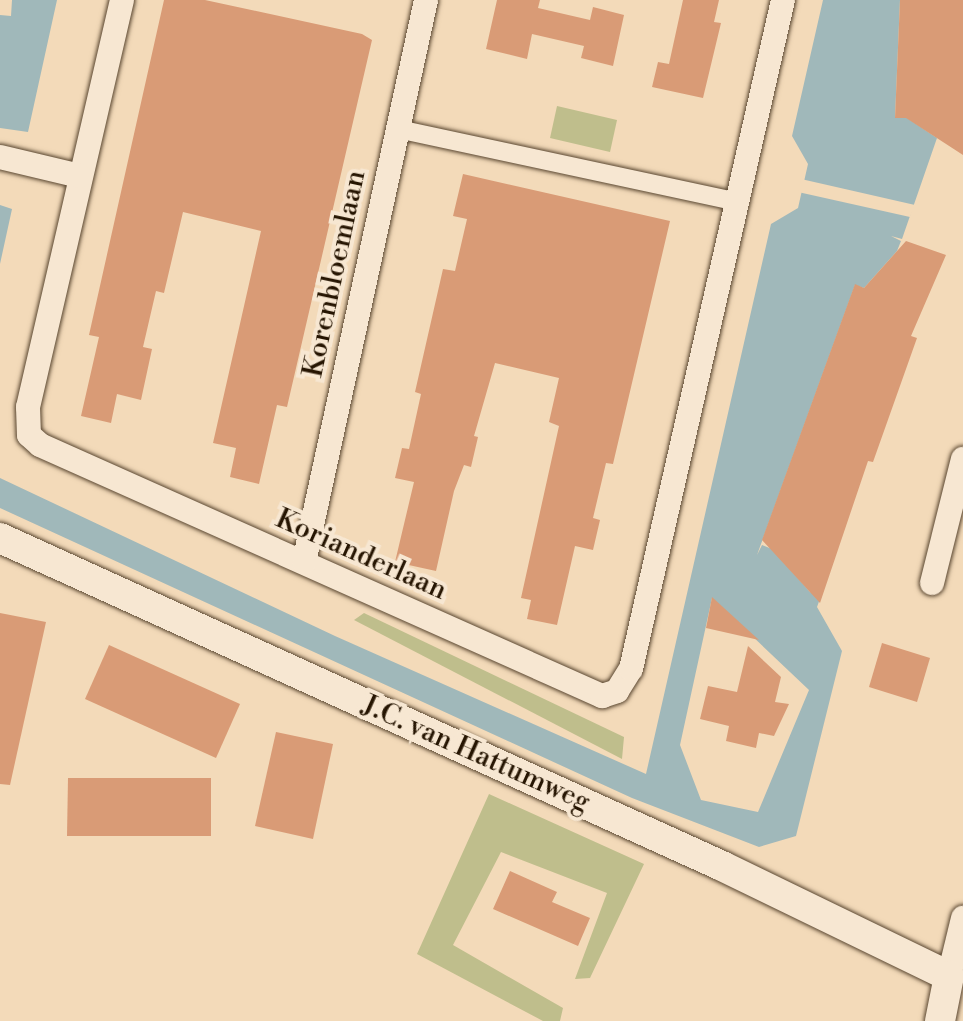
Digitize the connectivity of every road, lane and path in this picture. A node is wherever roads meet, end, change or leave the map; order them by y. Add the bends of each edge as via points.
1 (122, 0) edge
2 (426, 0) edge
3 (783, 0) edge
4 (398, 129) junction
5 (0, 157) edge
6 (80, 176) junction
7 (738, 202) junction
8 (963, 459) edge
9 (0, 538) edge
10 (304, 562) junction
11 (932, 583) dead end
12 (963, 918) edge
13 (949, 976) junction
14 (940, 1021) edge

1 - 6 street, Korianderlaan
2 - 4 street, Korenbloemlaan
3 - 7 street, Korianderlaan
4 - 7 street
4 - 10 street, Korenbloemlaan
5 - 6 street
6 - 10 street, Korianderlaan via 28,407 29,435 40,445
7 - 10 street, Korianderlaan via 631,669 617,691 589,693
8 - 11 street
9 - 13 street, J.C. van Hattumweg via 722,866
12 - 13 street
13 - 14 street

